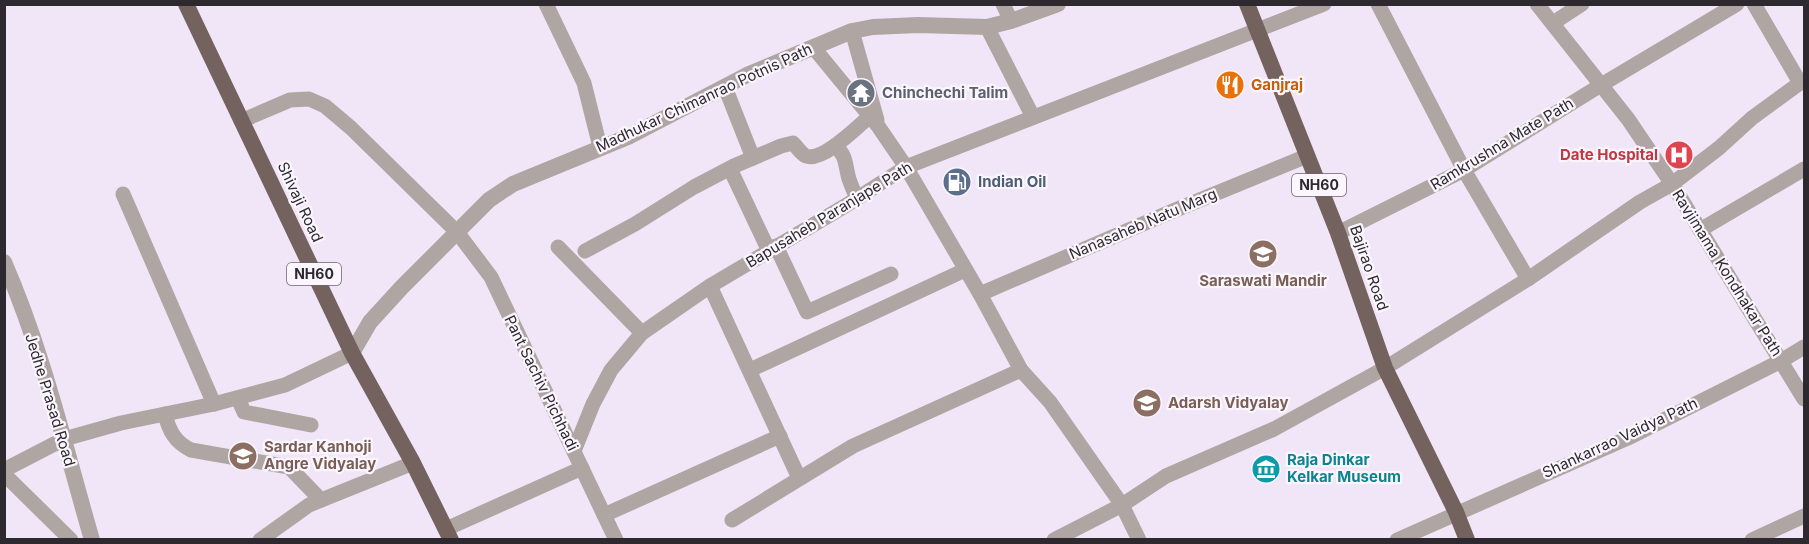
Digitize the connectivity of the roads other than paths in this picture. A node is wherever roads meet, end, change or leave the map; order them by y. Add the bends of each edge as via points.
1 (186, 4) edge
2 (546, 4) edge
3 (1003, 4) edge
4 (1058, 4) edge
5 (1247, 4) edge
6 (1324, 4) edge
7 (1377, 4) edge
8 (1537, 4) edge
9 (1582, 4) edge
10 (1737, 4) edge
11 (1754, 4) edge
12 (1011, 21) junction
13 (1553, 23) junction
14 (987, 27) junction
15 (852, 31) junction
16 (1258, 31) junction
17 (813, 47) junction
18 (1802, 82) edge
19 (1601, 85) junction
20 (725, 87) junction
21 (1033, 117) junction
22 (241, 121) junction
23 (874, 121) junction
24 (835, 146) junction
25 (600, 147) junction
26 (1307, 156) junction
27 (753, 158) junction
28 (906, 167) junction
29 (1804, 169) edge
30 (1464, 170) junction
31 (733, 175) dead end
32 (1671, 184) junction
33 (123, 194) dead end
34 (857, 198) junction
35 (457, 231) junction
36 (1700, 231) junction
37 (1338, 233) junction
38 (558, 248) dead end
39 (773, 249) junction
40 (585, 251) dead end
41 (4, 262) edge
42 (965, 270) junction
43 (891, 274) dead end
44 (1528, 279) junction
45 (710, 286) junction
46 (980, 294) junction
47 (642, 333) junction
48 (1804, 346) edge
49 (352, 353) junction
50 (1781, 361) junction
51 (1385, 368) junction
52 (750, 370) junction
53 (1021, 370) junction
54 (238, 398) junction
55 (1804, 399) edge
56 (214, 404) junction
57 (165, 414) junction
58 (311, 425) dead end
59 (780, 436) junction
60 (64, 439) junction
61 (574, 451) junction
62 (413, 463) junction
63 (582, 468) junction
64 (4, 472) edge
65 (799, 478) junction
66 (321, 500) junction
67 (1122, 505) junction
68 (1456, 512) junction
69 (604, 515) junction
70 (1804, 516) edge
71 (732, 520) dead end
72 (449, 534) edge
73 (72, 540) edge
74 (92, 540) edge
75 (260, 540) edge
76 (616, 540) edge
77 (1054, 540) edge
78 (1139, 540) edge
79 (1397, 540) edge
80 (1467, 540) edge
81 (1752, 540) edge

1 - 22 highway, Shivaji Road / NH60
2 - 25 street via 585,83
3 - 12 street
4 - 12 street, Madhukar Chimanrao Potnis Path
5 - 16 highway, Bajirao Road / NH60
6 - 16 street, Bapusaheb Paranjape Path
7 - 30 street
8 - 13 street, Ravjimama Kondhakar Path
9 - 13 street
10 - 19 street, Ramkrushna Mate Path
11 - 18 street
12 - 14 street, Madhukar Chimanrao Potnis Path
13 - 19 street, Ravjimama Kondhakar Path
14 - 15 street, Madhukar Chimanrao Potnis Path via 918,25
14 - 21 street
15 - 17 street, Madhukar Chimanrao Potnis Path
15 - 23 street
16 - 21 street, Bapusaheb Paranjape Path
16 - 26 highway, Bajirao Road / NH60
17 - 20 street, Madhukar Chimanrao Potnis Path
17 - 23 street
18 - 32 street
19 - 30 street, Ramkrushna Mate Path
19 - 32 street, Ravjimama Kondhakar Path
20 - 25 street, Madhukar Chimanrao Potnis Path
20 - 27 street
21 - 28 street, Bapusaheb Paranjape Path
22 - 35 street, Pant Sachiv Pichhadi via 290,100 309,99 325,106
22 - 49 highway, Shivaji Road / NH60
23 - 24 street
23 - 28 street
24 - 27 street via 809,157 793,143
24 - 34 street via 846,159
25 - 35 street, Madhukar Chimanrao Potnis Path via 513,184 489,200
26 - 37 highway, Bajirao Road / NH60
26 - 46 street, Nanasaheb Natu Marg
27 - 40 street via 694,187
28 - 34 street, Bapusaheb Paranjape Path
28 - 42 street
29 - 36 street
30 - 37 street, Ramkrushna Mate Path
30 - 44 street
31 - 39 street
32 - 36 street, Ravjimama Kondhakar Path
32 - 44 street
33 - 56 street
34 - 39 street, Bapusaheb Paranjape Path
35 - 49 street, Madhukar Chimanrao Potnis Path via 370,322
35 - 61 street, Pant Sachiv Pichhadi via 491,277
36 - 50 street, Ravjimama Kondhakar Path
37 - 51 highway, Bajirao Road / NH60
38 - 47 street
39 - 43 street via 807,312
39 - 45 street, Bapusaheb Paranjape Path
41 - 60 street, Jedhe Prasad Road
42 - 46 street
42 - 52 street
44 - 51 street
45 - 47 street, Bapusaheb Paranjape Path
45 - 52 street
46 - 53 street
47 - 61 street, Bapusaheb Paranjape Path via 611,370
48 - 50 street, Shankarrao Vaidya Path
49 - 54 street via 285,385
49 - 62 highway, Shivaji Road / NH60
50 - 55 street, Ravjimama Kondhakar Path
50 - 68 street, Shankarrao Vaidya Path via 1629,438
51 - 67 street via 1274,429 1166,476
51 - 68 highway, Bajirao Road / NH60
52 - 59 street
53 - 65 street via 853,446
53 - 67 street via 1050,402
54 - 56 street
54 - 58 street via 244,412
56 - 57 street
57 - 60 street
57 - 66 street via 171,435 183,446 289,467
59 - 65 street
59 - 69 street
60 - 64 street
60 - 74 street, Jedhe Prasad Road
61 - 63 street, Pant Sachiv Pichhadi
62 - 66 street
62 - 72 highway, Shivaji Road / NH60
63 - 69 street, Pant Sachiv Pichhadi
63 - 72 street
64 - 73 street
65 - 71 street
66 - 75 street
67 - 77 street
67 - 78 street
68 - 79 street, Shankarrao Vaidya Path
68 - 80 highway, Bajirao Road / NH60
69 - 76 street, Pant Sachiv Pichhadi
70 - 81 street

